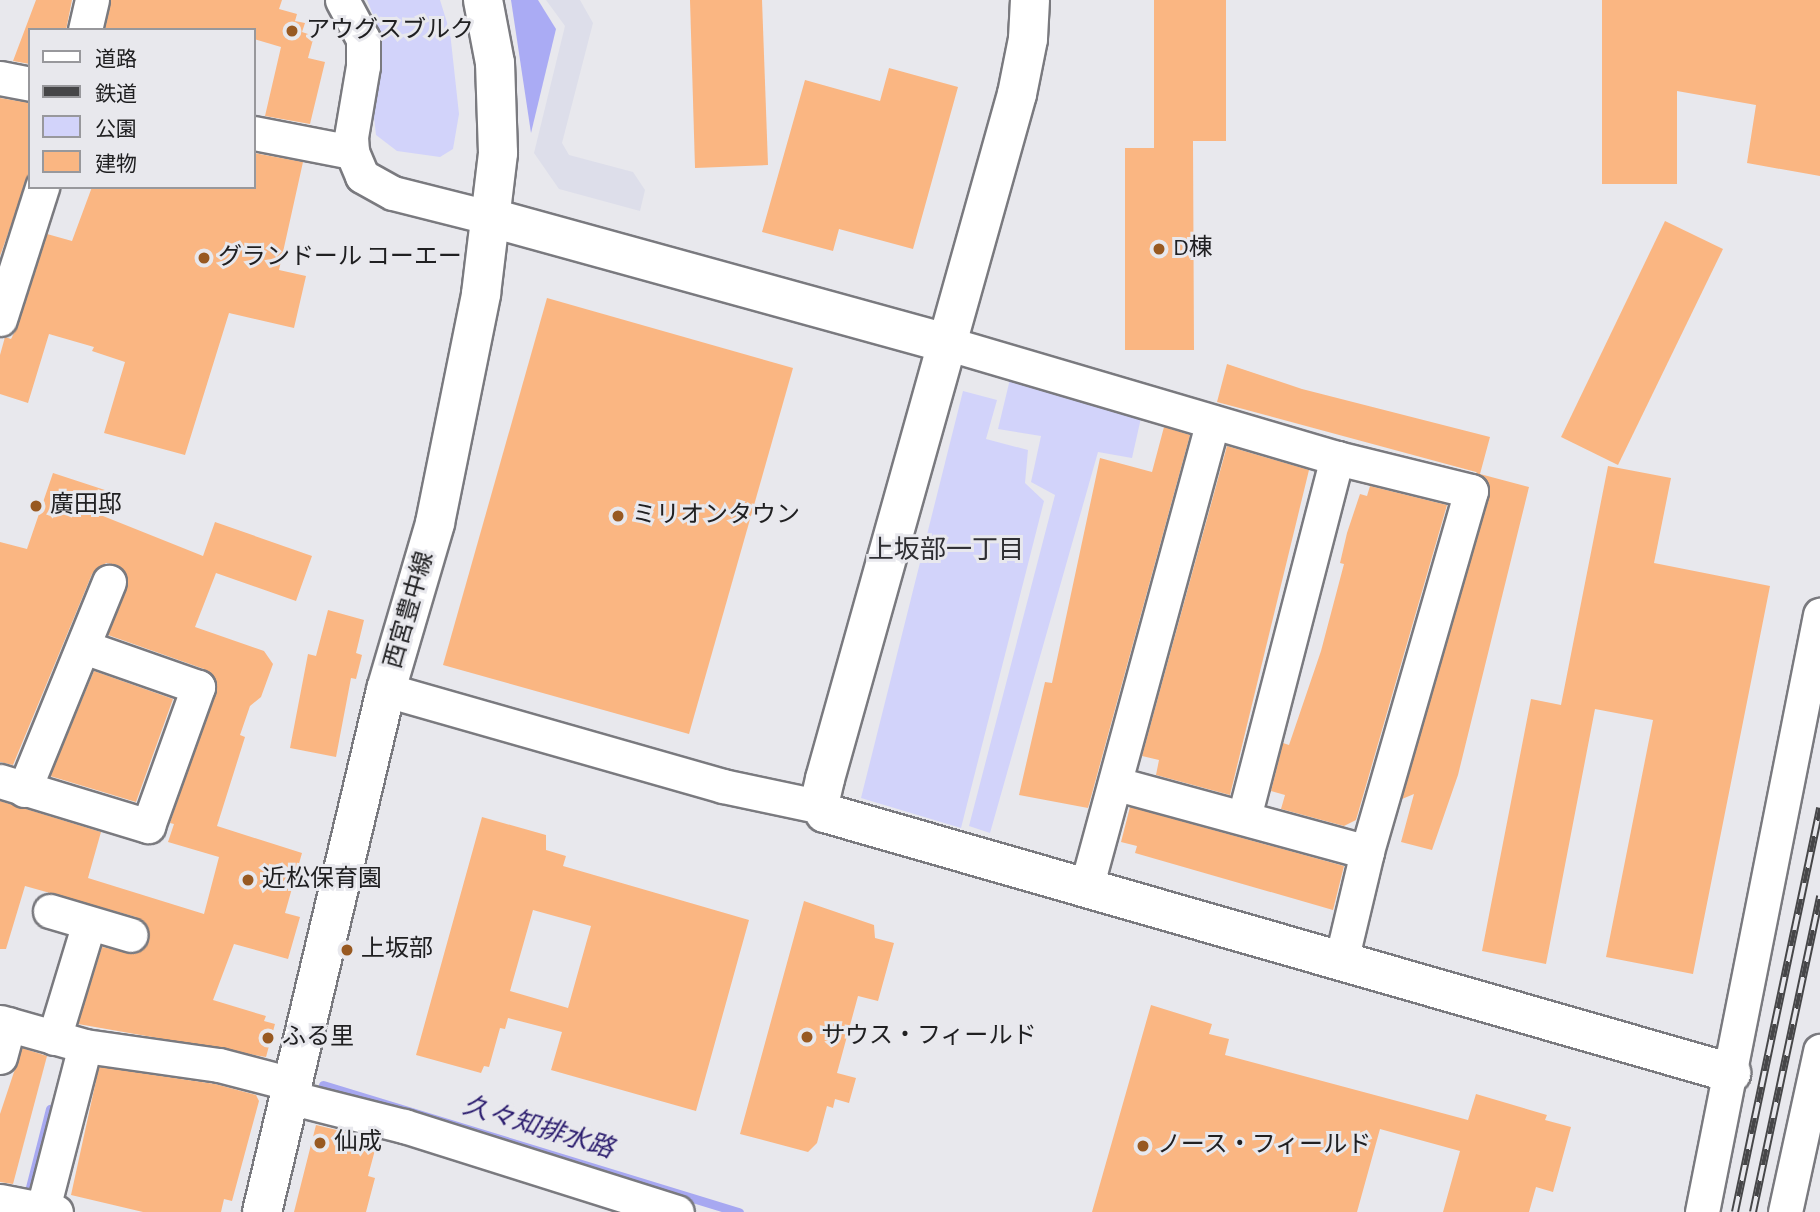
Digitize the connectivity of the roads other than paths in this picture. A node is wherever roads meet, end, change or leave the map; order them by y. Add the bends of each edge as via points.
1 (92, 0) edge
2 (342, 0) edge
3 (483, 0) edge
4 (1030, 0) edge
5 (85, 28) edge
6 (0, 78) edge
7 (28, 84) edge
8 (256, 132) edge
9 (352, 152) junction
10 (41, 189) edge
11 (492, 218) junction
12 (1, 312) edge
13 (946, 343) junction
14 (1213, 422) junction
15 (1337, 458) junction
16 (109, 582) dead end
17 (1820, 615) edge
18 (84, 647) junction
19 (386, 690) junction
20 (1117, 784) junction
21 (12, 786) edge
22 (822, 807) junction
23 (1244, 817) junction
24 (1367, 852) junction
25 (1086, 888) junction
26 (50, 911) dead end
27 (89, 923) junction
28 (131, 935) dead end
29 (1341, 961) junction
30 (4, 1023) edge
31 (72, 1043) junction
32 (1820, 1051) edge
33 (0, 1057) edge
34 (1731, 1073) junction
35 (290, 1091) junction
36 (32, 1208) edge
37 (262, 1212) edge
38 (677, 1212) edge
39 (1702, 1212) edge
40 (1785, 1212) edge

1 - 5 street
2 - 9 street via 363,39
3 - 11 street, 西宮豊中線 via 498,94
4 - 13 street via 1023,68
6 - 7 street
8 - 9 street
9 - 11 street via 362,176 374,186
10 - 12 street
11 - 13 street
11 - 19 street, 西宮豊中線 via 435,523
13 - 14 street
13 - 22 street via 825,779
14 - 15 street
14 - 20 street
15 - 23 street
15 - 24 street via 1471,491
16 - 18 street
17 - 34 street
18 - 21 street
18 - 21 street via 198,687 148,826
19 - 22 street via 723,786
19 - 35 street, 西宮豊中線
20 - 23 street
20 - 25 street
22 - 25 street via 840,821
23 - 24 street
24 - 29 street
25 - 29 street
26 - 27 street
27 - 28 street
27 - 31 street
29 - 34 street
30 - 31 street
30 - 33 street
31 - 35 street via 219,1065
31 - 36 street
32 - 40 street
34 - 39 street
35 - 37 street, 西宮豊中線
35 - 38 street

